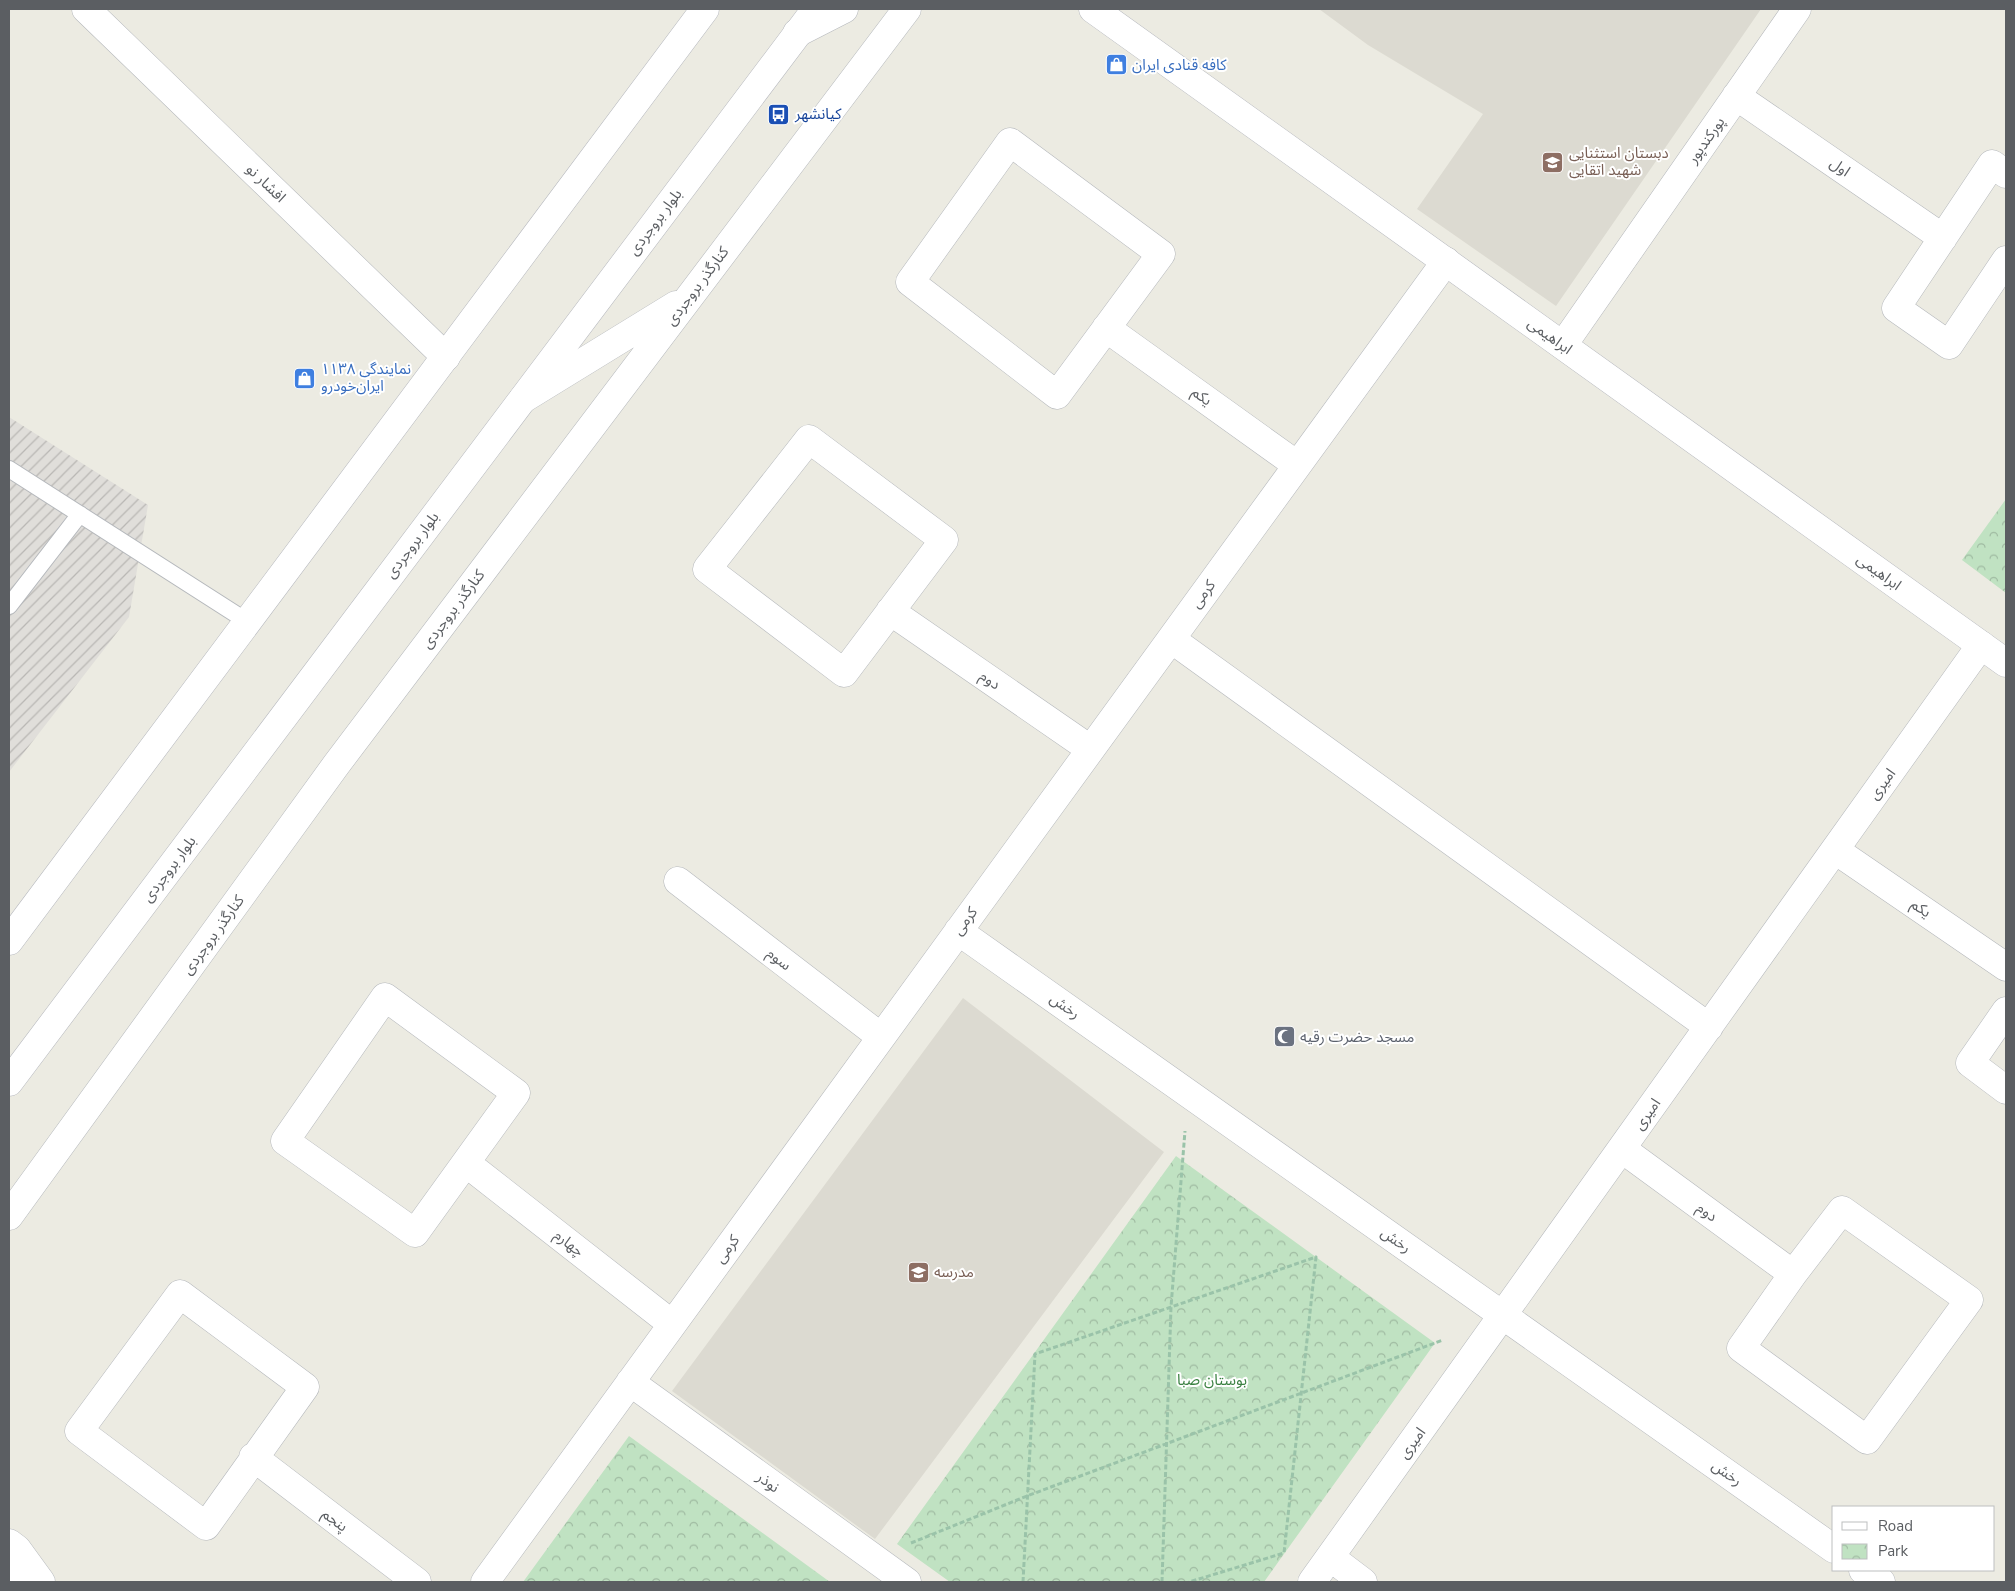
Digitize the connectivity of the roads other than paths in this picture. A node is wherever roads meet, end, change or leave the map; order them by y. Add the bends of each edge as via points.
1 (86, 9) edge
2 (705, 9) edge
3 (816, 9) edge
4 (844, 9) edge
5 (907, 9) edge
6 (1094, 9) edge
7 (1797, 9) edge
8 (797, 34) junction
9 (1736, 96) junction
10 (2006, 174) edge
11 (1943, 238) junction
12 (2006, 260) edge
13 (1446, 261) junction
14 (689, 297) junction
15 (1106, 328) junction
16 (1563, 345) junction
17 (446, 357) junction
18 (521, 400) junction
19 (1297, 465) junction
20 (9, 469) edge
21 (80, 514) junction
22 (9, 606) edge
23 (890, 611) junction
24 (248, 622) junction
25 (1171, 639) junction
26 (1981, 645) junction
27 (2006, 664) edge
28 (1090, 749) junction
29 (1835, 850) junction
30 (678, 881) dead end
31 (958, 931) junction
32 (9, 941) edge
33 (2006, 967) edge
34 (2006, 1011) edge
35 (1708, 1027) junction
36 (881, 1037) junction
37 (9, 1082) edge
38 (2006, 1090) edge
39 (1622, 1149) junction
40 (466, 1163) junction
41 (9, 1216) edge
42 (1793, 1274) junction
43 (1503, 1316) junction
44 (672, 1324) junction
45 (630, 1382) junction
46 (253, 1457) junction
47 (9, 1543) edge
48 (1832, 1548) edge
49 (1330, 1557) junction
50 (1864, 1571) edge
51 (9, 1576) edge
52 (18, 1582) edge
53 (41, 1582) edge
54 (417, 1582) edge
55 (485, 1582) edge
56 (907, 1582) edge
57 (1312, 1582) edge
58 (1364, 1582) edge
59 (1881, 1582) edge

1 - 17 street, افشار نو
2 - 17 street
3 - 8 street, بلوار بروجردی
4 - 8 street
5 - 14 street, کنارگذر بروجردی
6 - 13 street, ابراهیمی
7 - 9 street, پورکندپور
8 - 18 street, بلوار بروجردی
9 - 11 street, اول
9 - 16 street, پورکندپور
10 - 11 street via 1992,164
11 - 12 street via 1896,308 1949,345
13 - 16 street, ابراهیمی
13 - 19 street, کرمی
14 - 18 street
14 - 41 street, کنارگذر بروجردی via 336,765
15 - 15 street via 1161,254 1010,142 910,282 1057,395
15 - 19 street, یکم
16 - 26 street, ابراهیمی
17 - 24 street
18 - 37 street, بلوار بروجردی
19 - 25 street, کرمی
20 - 21 lane
21 - 22 lane
21 - 24 lane
23 - 23 street via 944,540 808,438 707,569 844,673
23 - 28 street, دوم
24 - 32 street
25 - 28 street, کرمی
25 - 35 street
26 - 27 street, ابراهیمی
26 - 29 street, امیری
28 - 31 street, کرمی
29 - 33 street, یکم
29 - 35 street, امیری
30 - 36 street, سوم
31 - 36 street, کرمی
31 - 43 street, رخش
34 - 38 street via 1970,1063
35 - 39 street, امیری
36 - 44 street, کرمی
39 - 42 street, دوم
39 - 43 street, امیری
40 - 40 street via 516,1093 385,996 284,1141 415,1233
40 - 44 street, چهارم
42 - 42 street via 1842,1210 1969,1300 1867,1440 1741,1348
43 - 48 street, رخش
43 - 49 street, امیری
44 - 45 street, کرمی
45 - 55 street, کرمی
45 - 56 street, نوذر
46 - 46 street via 305,1387 180,1294 79,1431 206,1526
46 - 54 street, پنجم
47 - 53 street
49 - 57 street, امیری
49 - 58 street
50 - 59 street
51 - 52 street

